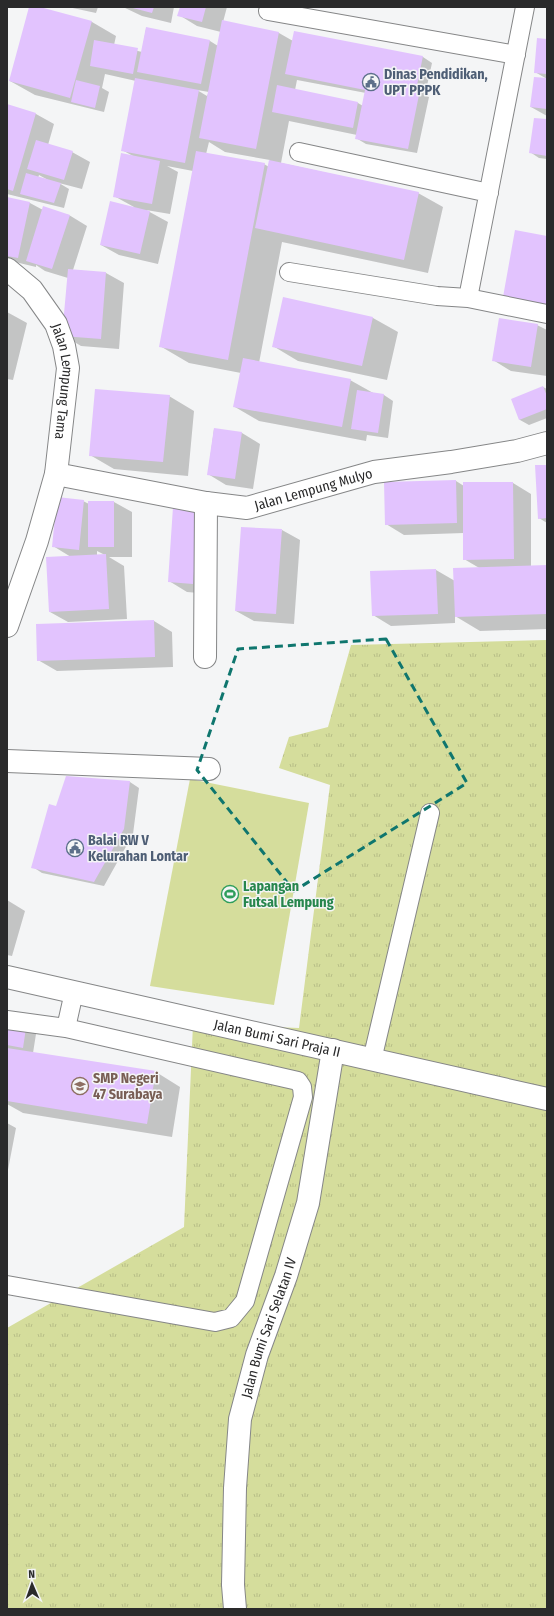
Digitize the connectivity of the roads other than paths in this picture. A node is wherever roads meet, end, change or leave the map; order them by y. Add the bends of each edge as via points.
1 (525, 7) edge
2 (268, 11) dead end
3 (516, 55) junction
4 (299, 152) dead end
5 (489, 193) junction
6 (7, 269) edge
7 (289, 272) dead end
8 (468, 298) junction
9 (547, 314) edge
10 (547, 443) edge
11 (56, 474) junction
12 (206, 503) junction
13 (7, 626) edge
14 (205, 657) dead end
15 (7, 762) edge
16 (209, 769) dead end
17 (430, 813) dead end
18 (7, 977) edge
19 (74, 992) junction
20 (7, 1020) edge
21 (66, 1028) junction
22 (333, 1050) junction
23 (372, 1060) junction
24 (547, 1099) edge
25 (7, 1285) edge
26 (235, 1609) edge

1 - 3 lane
2 - 3 lane
3 - 5 lane
4 - 5 lane
5 - 8 lane
6 - 11 street, Jalan Lempung Tama via 32,290 56,324 64,346 68,368
7 - 8 lane via 437,296
8 - 9 lane
10 - 12 street, Jalan Lempung Mulyo via 517,451 374,472 247,508
11 - 12 street, Jalan Lempung Mulyo
11 - 13 street, Jalan Lempung Tama via 37,541
12 - 14 street
15 - 16 street
17 - 23 lane
18 - 19 street, Jalan Bumi Sari Praja II
19 - 21 lane
19 - 22 street, Jalan Bumi Sari Praja II
20 - 21 lane
21 - 25 lane via 298,1081 302,1087 303,1097 245,1302 231,1318 215,1322
22 - 23 street, Jalan Bumi Sari Praja II
22 - 26 street, Jalan Bumi Sari Selatan IV via 308,1203 286,1276 257,1355 240,1419 235,1488
23 - 24 street, Jalan Bumi Sari Praja II

